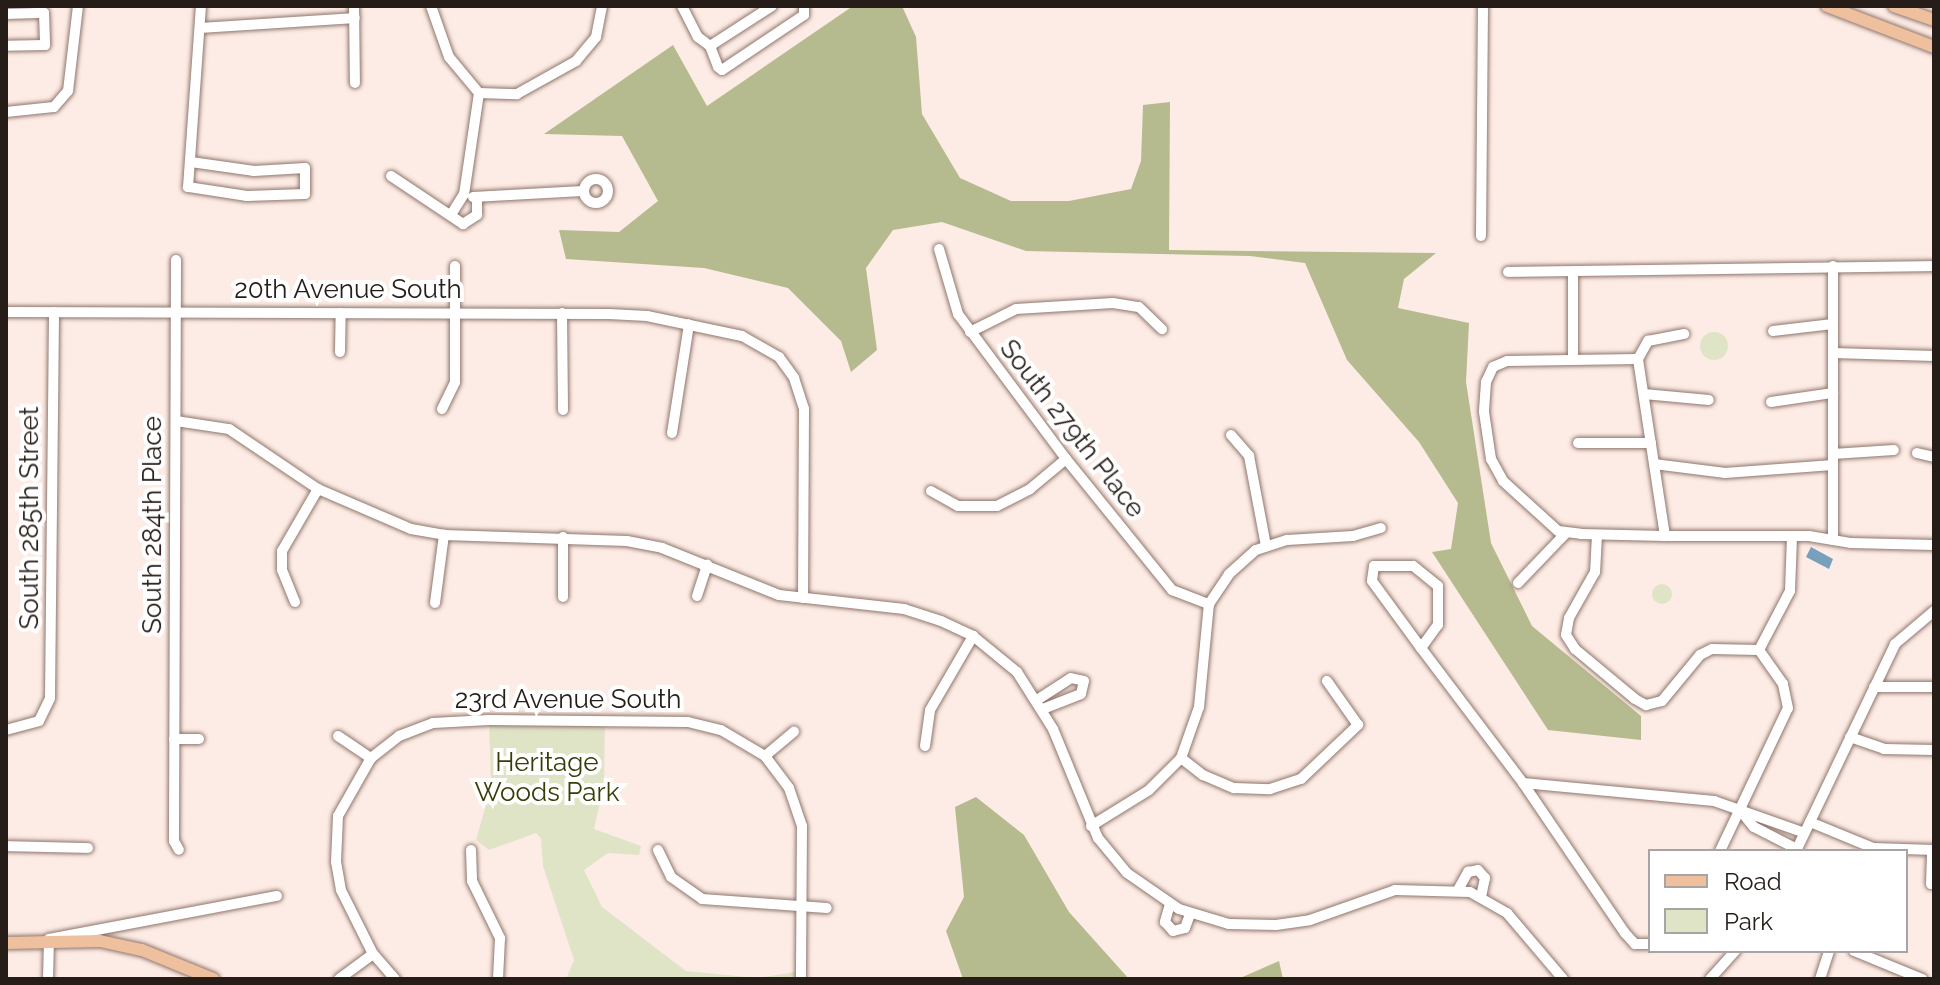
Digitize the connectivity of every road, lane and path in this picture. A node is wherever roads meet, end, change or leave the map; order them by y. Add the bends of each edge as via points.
1 (78, 6) edge
2 (201, 6) edge
3 (431, 6) edge
4 (602, 6) edge
5 (682, 6) edge
6 (772, 6) edge
7 (804, 6) edge
8 (1483, 6) edge
9 (1827, 6) edge
10 (1894, 6) edge
11 (354, 12) edge
12 (6, 14) edge
13 (1934, 20) edge
14 (201, 28) junction
15 (6, 46) edge
16 (710, 46) junction
17 (1934, 47) edge
18 (355, 83) dead end
19 (479, 93) junction
20 (6, 112) edge
21 (191, 162) junction
22 (391, 176) dead end
23 (583, 191) dead end
24 (464, 194) junction
25 (477, 198) junction
26 (451, 215) junction
27 (1481, 236) dead end
28 (939, 249) dead end
29 (176, 260) dead end
30 (455, 266) dead end
31 (1833, 266) junction
32 (1934, 266) edge
33 (1508, 272) dead end
34 (1573, 272) junction
35 (176, 311) junction
36 (6, 312) edge
37 (54, 312) junction
38 (455, 312) junction
39 (341, 313) junction
40 (562, 313) junction
41 (689, 324) junction
42 (1833, 324) junction
43 (1162, 329) dead end
44 (1773, 331) dead end
45 (970, 332) junction
46 (1684, 334) dead end
47 (340, 352) dead end
48 (1833, 353) junction
49 (1934, 356) edge
50 (1638, 359) junction
51 (1573, 360) junction
52 (1833, 393) junction
53 (1644, 394) junction
54 (1709, 400) dead end
55 (1771, 402) dead end
56 (442, 409) dead end
57 (563, 410) dead end
58 (176, 421) junction
59 (672, 433) dead end
60 (1231, 435) dead end
61 (1578, 443) dead end
62 (1651, 443) junction
63 (1894, 450) dead end
64 (1917, 453) dead end
65 (1934, 457) edge
66 (1066, 459) junction
67 (1833, 460) junction
68 (1654, 464) junction
69 (318, 489) junction
70 (931, 491) dead end
71 (1381, 528) dead end
72 (1566, 533) junction
73 (444, 535) junction
74 (1597, 535) junction
75 (1665, 536) junction
76 (1792, 536) junction
77 (563, 537) junction
78 (1833, 540) junction
79 (1934, 545) edge
80 (1266, 546) junction
81 (707, 565) junction
82 (1518, 583) dead end
83 (697, 596) dead end
84 (563, 597) dead end
85 (803, 598) junction
86 (295, 602) dead end
87 (435, 603) dead end
88 (1209, 604) junction
89 (1934, 611) edge
90 (973, 636) junction
91 (1421, 648) junction
92 (1759, 650) junction
93 (1327, 681) dead end
94 (1874, 687) junction
95 (1934, 687) edge
96 (6, 730) edge
97 (794, 732) dead end
98 (338, 736) dead end
99 (1850, 737) junction
100 (174, 739) junction
101 (199, 739) dead end
102 (925, 746) dead end
103 (1934, 750) edge
104 (765, 756) junction
105 (371, 758) junction
106 (1181, 758) junction
107 (1523, 783) junction
108 (1740, 810) junction
109 (1810, 822) junction
110 (1091, 826) junction
111 (1805, 833) junction
112 (6, 846) edge
113 (88, 848) dead end
114 (1721, 849) edge
115 (1795, 849) edge
116 (1797, 849) edge
117 (1903, 849) edge
118 (1908, 849) edge
119 (179, 850) dead end
120 (471, 850) dead end
121 (658, 850) dead end
122 (1933, 850) edge
123 (1931, 884) dead end
124 (1458, 890) junction
125 (277, 896) dead end
126 (1481, 897) junction
127 (1170, 904) junction
128 (803, 908) junction
129 (827, 908) dead end
130 (1190, 914) junction
131 (49, 939) junction
132 (6, 943) edge
133 (1648, 944) edge
134 (1733, 953) edge
135 (1828, 953) edge
136 (1859, 953) edge
137 (373, 954) junction
138 (48, 979) edge
139 (213, 979) edge
140 (339, 979) edge
141 (395, 979) edge
142 (498, 979) edge
143 (801, 979) edge
144 (1563, 979) edge
145 (1710, 979) edge
146 (1820, 979) edge
147 (1922, 979) edge

1 - 20 street via 68,91 54,107
2 - 14 street
3 - 19 street via 452,62
4 - 19 street via 596,37 576,61 517,94
5 - 16 street via 698,37
6 - 16 street
7 - 16 street via 804,15 722,70 710,57
8 - 27 street
9 - 17 main road
10 - 13 main road
11 - 14 street
11 - 18 street
12 - 15 street via 44,13 45,45
14 - 21 street
19 - 24 street
21 - 21 street via 188,187 247,196 305,194 305,168 254,171
22 - 26 street
23 - 25 street via 511,191
24 - 25 street
24 - 26 street
25 - 26 street via 477,215 469,224
28 - 45 street, South 279th Place via 946,286
29 - 35 street, South 284th Place
30 - 38 street
31 - 32 street
31 - 34 street
31 - 42 street
33 - 34 street
34 - 51 street
35 - 37 street, 20th Avenue South
35 - 39 street, 20th Avenue South
35 - 58 street, South 284th Place
36 - 37 street, 20th Avenue South
37 - 96 street, South 285th Street via 48,704 39,721
38 - 39 street, 20th Avenue South
38 - 40 street, 20th Avenue South
38 - 56 street via 455,382
39 - 47 street
40 - 41 street, 20th Avenue South
40 - 57 street
41 - 59 street
41 - 85 street, 20th Avenue South via 770,349 798,388 806,449
42 - 44 street
42 - 48 street
43 - 45 street via 1139,307 1113,303 1016,309
45 - 66 street, South 279th Place
46 - 50 street via 1648,341
48 - 49 street
48 - 52 street
50 - 51 street
50 - 53 street
51 - 72 street via 1499,364 1489,374 1484,394 1485,428 1496,471 1541,521
52 - 55 street
52 - 67 street
53 - 54 street
53 - 62 street
58 - 69 street via 229,429
58 - 100 street, South 284th Place
60 - 80 street via 1249,456
61 - 62 street
62 - 68 street
63 - 67 street
64 - 65 street
66 - 70 street via 1030,489 997,506 958,506
66 - 88 street, South 279th Place via 1172,590
67 - 68 street via 1725,473
67 - 78 street
68 - 75 street
69 - 73 street via 379,520
69 - 86 street via 282,551 282,570
71 - 80 street
72 - 74 street
72 - 82 street
73 - 77 street
73 - 87 street
74 - 75 street
74 - 92 street via 1595,572 1569,618 1566,635 1575,649 1635,699 1646,705 1662,701 1700,655 1712,649
75 - 76 street
76 - 78 street
76 - 92 street via 1790,591
77 - 81 street via 627,541
77 - 84 street
78 - 79 street
80 - 88 street via 1229,574
81 - 83 street
81 - 85 street via 779,595
85 - 90 street via 904,609
88 - 106 street via 1199,707
89 - 94 street via 1902,634
90 - 102 street via 930,710
90 - 110 street via 1017,672 1040,705
91 - 91 street via 1438,625 1438,586 1413,566 1374,566 1372,581
91 - 107 street
92 - 108 street via 1783,684 1788,708
93 - 106 street via 1358,725 1301,779 1270,789 1234,788
94 - 95 street
94 - 99 street
97 - 104 street
98 - 105 street
99 - 103 street via 1884,749
99 - 109 street
100 - 101 street
100 - 119 street, South 284th Place via 174,841
104 - 105 street, 23rd Avenue South via 721,730 688,722 489,720 433,723 399,736
104 - 128 street via 797,806 805,851
105 - 137 street via 348,792 335,839 341,890
106 - 110 street via 1149,790
107 - 108 street via 1656,792
107 - 133 street via 1630,939
108 - 111 street
108 - 114 street
108 - 115 street via 1754,827
109 - 111 street
109 - 117 street via 1873,848
110 - 127 street via 1127,873
111 - 116 street
112 - 113 street
118 - 122 street
120 - 142 street via 472,881 500,938
121 - 128 street via 671,877 702,899
122 - 123 street
124 - 126 street
124 - 126 street via 1468,872 1478,870 1485,878
124 - 130 street via 1395,890 1310,920 1276,925 1229,924
125 - 131 street
126 - 144 street via 1534,938
127 - 130 street
127 - 130 street via 1165,922 1173,931 1185,928
128 - 129 street
128 - 143 street
131 - 132 main road
131 - 138 street
131 - 139 main road via 142,950
134 - 145 street
135 - 146 street
136 - 147 street
137 - 140 street
137 - 141 street

